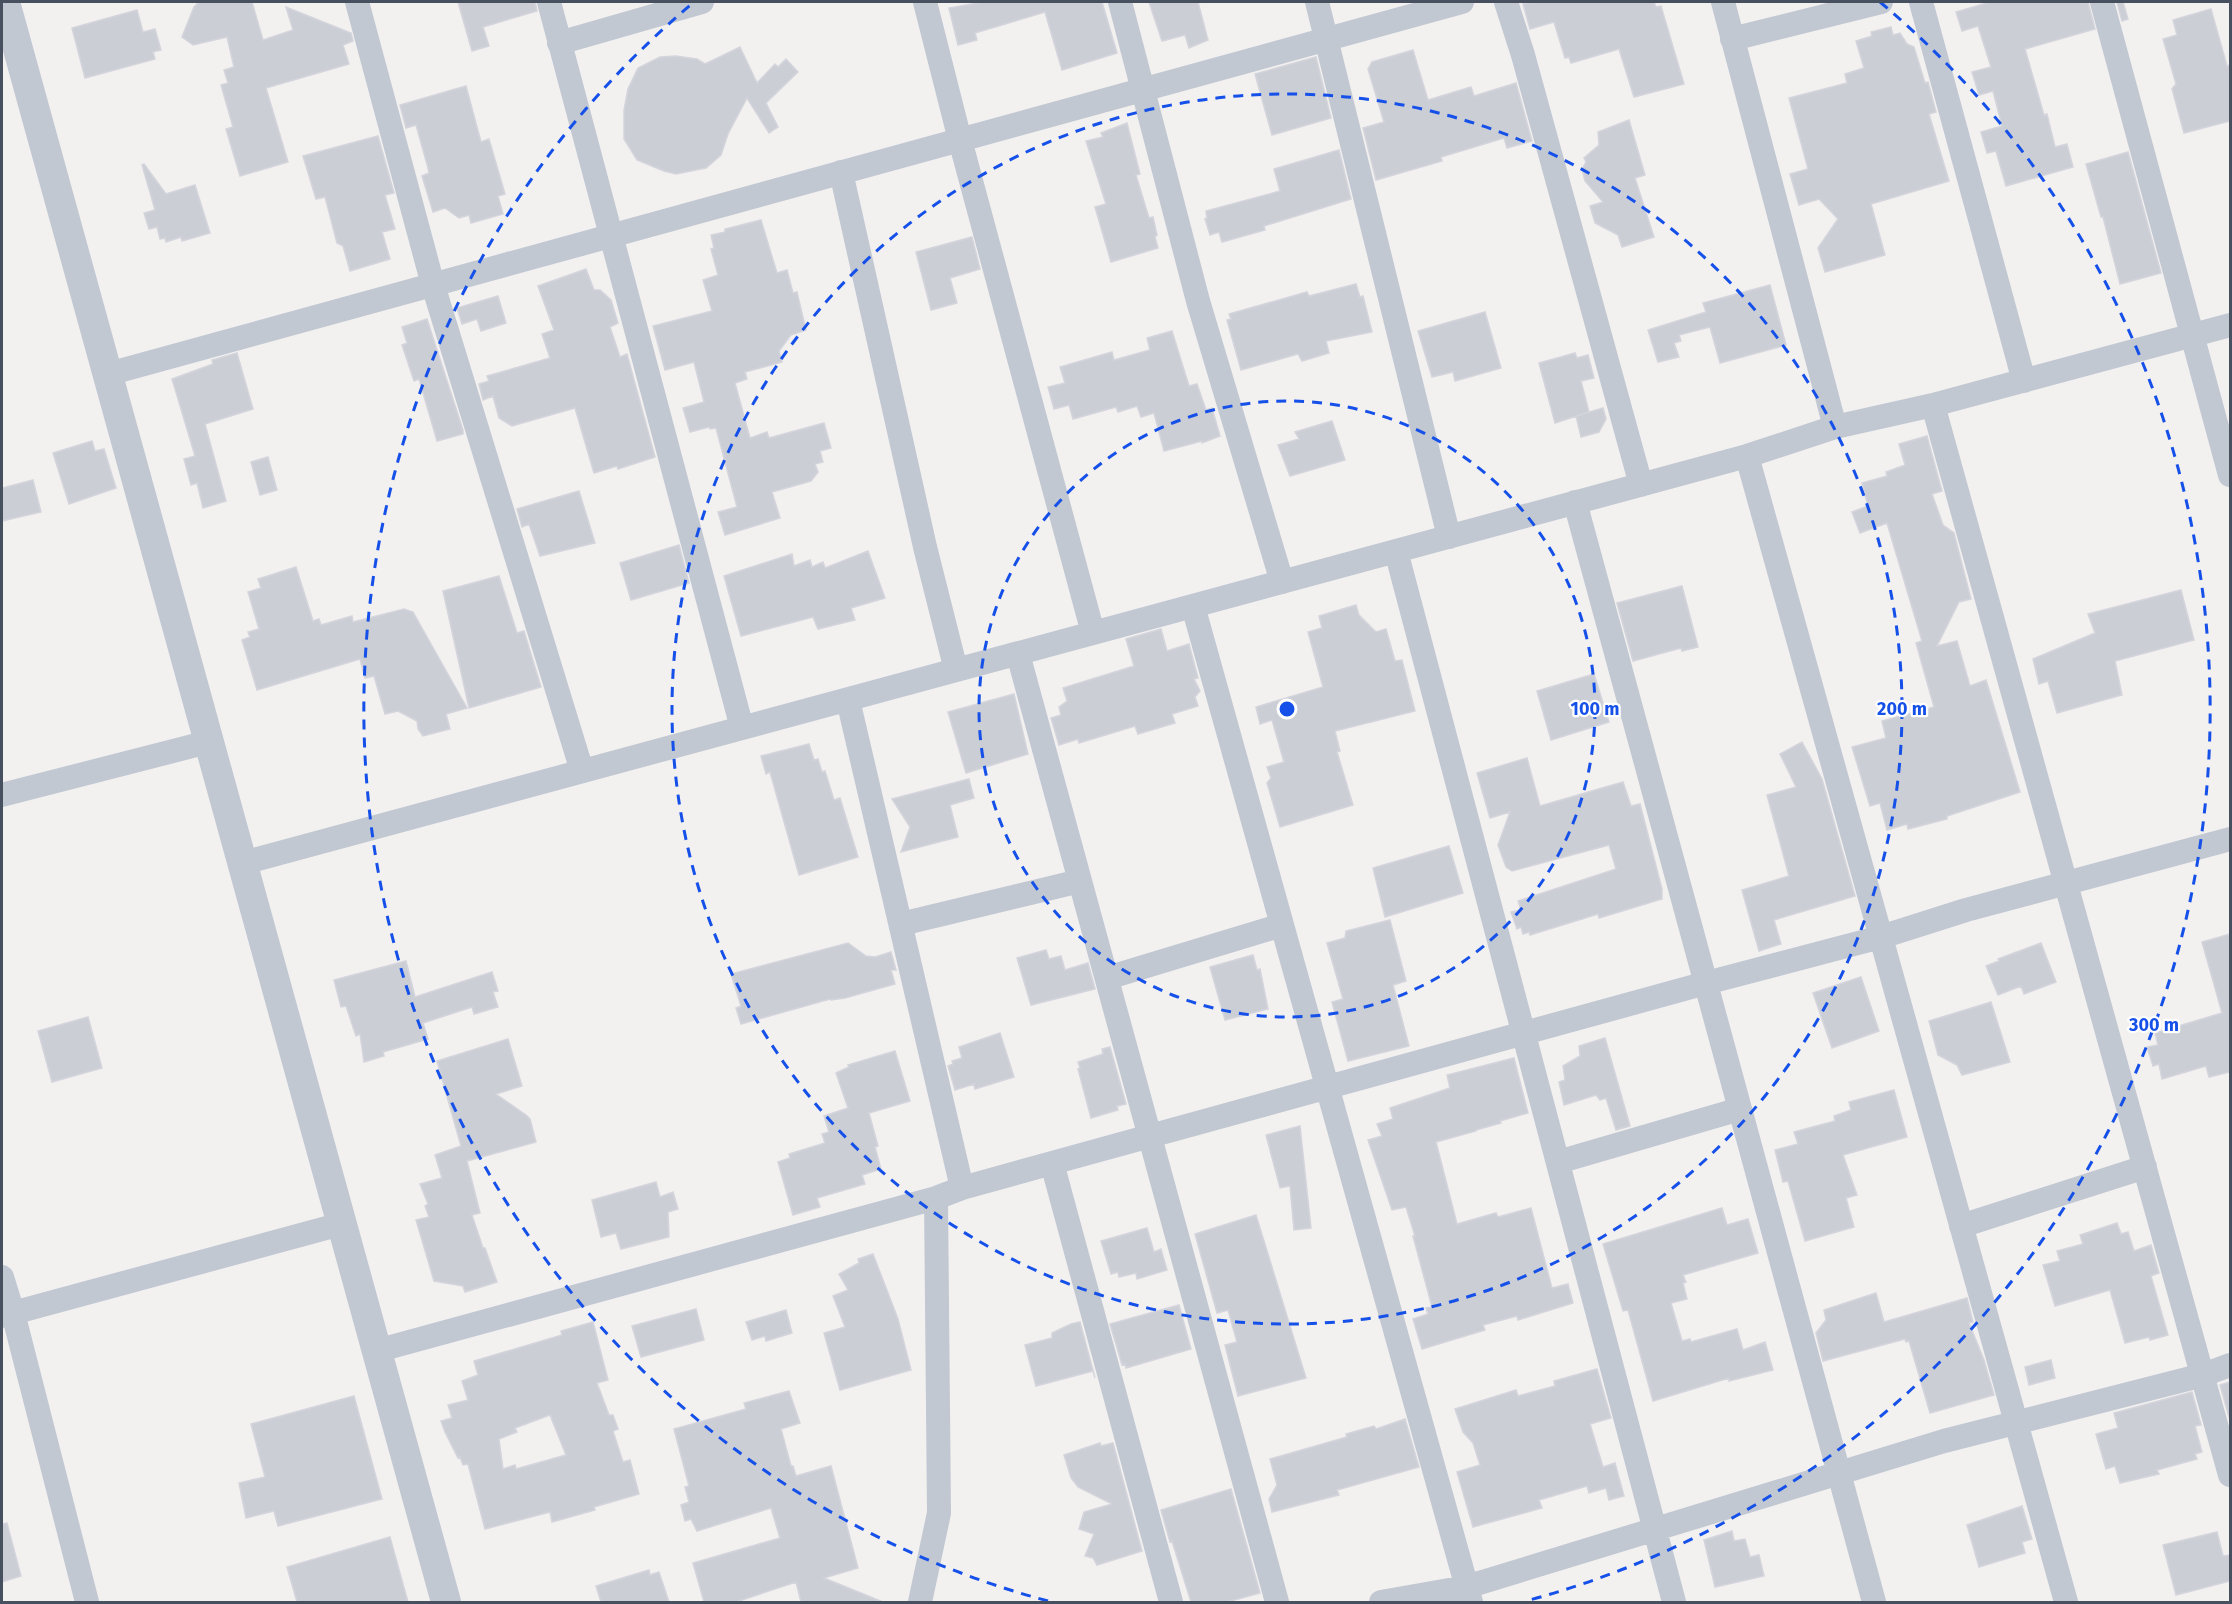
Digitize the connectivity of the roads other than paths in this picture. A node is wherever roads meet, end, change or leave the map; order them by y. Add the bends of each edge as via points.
1 (4, 2) edge
2 (357, 2) edge
3 (549, 2) edge
4 (702, 2) edge
5 (925, 2) edge
6 (1120, 2) edge
7 (1317, 2) edge
8 (1462, 2) edge
9 (1506, 2) edge
10 (1723, 2) edge
11 (1881, 2) edge
12 (1921, 2) edge
13 (2102, 2) edge
14 (1326, 38) junction
15 (1732, 39) junction
16 (559, 43) junction
17 (1143, 88) junction
18 (960, 140) junction
19 (842, 172) junction
20 (611, 236) junction
21 (433, 285) junction
22 (2230, 325) edge
23 (2193, 335) junction
24 (108, 374) junction
25 (2024, 381) junction
26 (1933, 405) junction
27 (1834, 427) junction
28 (1747, 456) junction
29 (2230, 475) edge
30 (1641, 484) junction
31 (1575, 502) junction
32 (1449, 537) junction
33 (1396, 551) junction
34 (1282, 582) junction
35 (1193, 606) junction
36 (1093, 633) junction
37 (1018, 654) junction
38 (956, 670) junction
39 (848, 700) junction
40 (742, 728) junction
41 (208, 742) junction
42 (582, 771) junction
43 (2, 795) edge
44 (2230, 839) edge
45 (243, 863) junction
46 (1080, 881) junction
47 (2066, 883) junction
48 (901, 924) junction
49 (1282, 925) junction
50 (1881, 937) junction
51 (1107, 978) junction
52 (1706, 983) junction
53 (1524, 1033) junction
54 (1327, 1087) junction
55 (1740, 1109) junction
56 (1149, 1137) junction
57 (1558, 1162) junction
58 (1052, 1163) junction
59 (2145, 1167) junction
60 (962, 1188) junction
61 (936, 1198) junction
62 (341, 1224) junction
63 (1961, 1226) junction
64 (2, 1277) edge
65 (7, 1315) edge
66 (376, 1351) junction
67 (2230, 1365) edge
68 (2203, 1375) junction
69 (2016, 1422) junction
70 (1839, 1473) junction
71 (2230, 1475) edge
72 (1655, 1529) junction
73 (1468, 1595) edge
74 (87, 1602) edge
75 (446, 1602) edge
76 (920, 1602) edge
77 (1171, 1602) edge
78 (1276, 1602) edge
79 (1381, 1602) edge
80 (1674, 1602) edge
81 (1874, 1602) edge
82 (2066, 1602) edge

1 - 24 street
2 - 21 street
3 - 16 street
4 - 16 street
5 - 18 street
6 - 17 street
7 - 14 street
8 - 14 street
9 - 30 street
10 - 15 street
11 - 15 street
12 - 25 street
13 - 23 street
14 - 17 street
14 - 32 street
15 - 27 street
16 - 20 street
17 - 18 street
17 - 34 street via 1198,301
18 - 19 street
18 - 36 street
19 - 20 street
19 - 38 street
20 - 21 street
20 - 40 street
21 - 24 street
21 - 42 street
22 - 23 street
23 - 25 street
23 - 29 street
24 - 41 street
25 - 26 street
26 - 27 street
26 - 47 street
27 - 28 street
28 - 30 street
28 - 50 street
30 - 31 street
31 - 32 street
31 - 52 street
32 - 33 street
33 - 34 street
33 - 53 street
34 - 35 street
35 - 36 street
35 - 49 street
36 - 37 street
37 - 38 street
37 - 46 street
38 - 39 street
39 - 40 street
39 - 48 street
40 - 42 street
41 - 43 street
41 - 45 street
42 - 45 street
44 - 47 street
45 - 62 street
46 - 48 street
46 - 51 street
47 - 50 street
47 - 59 street
48 - 60 street
49 - 51 street
49 - 54 street
50 - 52 street
50 - 63 street
51 - 56 street
52 - 53 street
52 - 55 street
53 - 54 street
53 - 57 street
54 - 56 street
54 - 73 street
55 - 57 street
55 - 70 street
56 - 58 street
56 - 78 street
57 - 72 street
58 - 60 street
58 - 77 street
59 - 63 street
59 - 68 street
60 - 61 street
61 - 66 street
61 - 76 street via 939,1513
62 - 65 street
62 - 66 street
63 - 69 street
64 - 65 street
65 - 74 street
66 - 75 street
67 - 68 street
68 - 69 street
68 - 71 street
69 - 70 street
69 - 82 street
70 - 72 street
70 - 81 street
72 - 73 street
72 - 80 street
73 - 79 street

